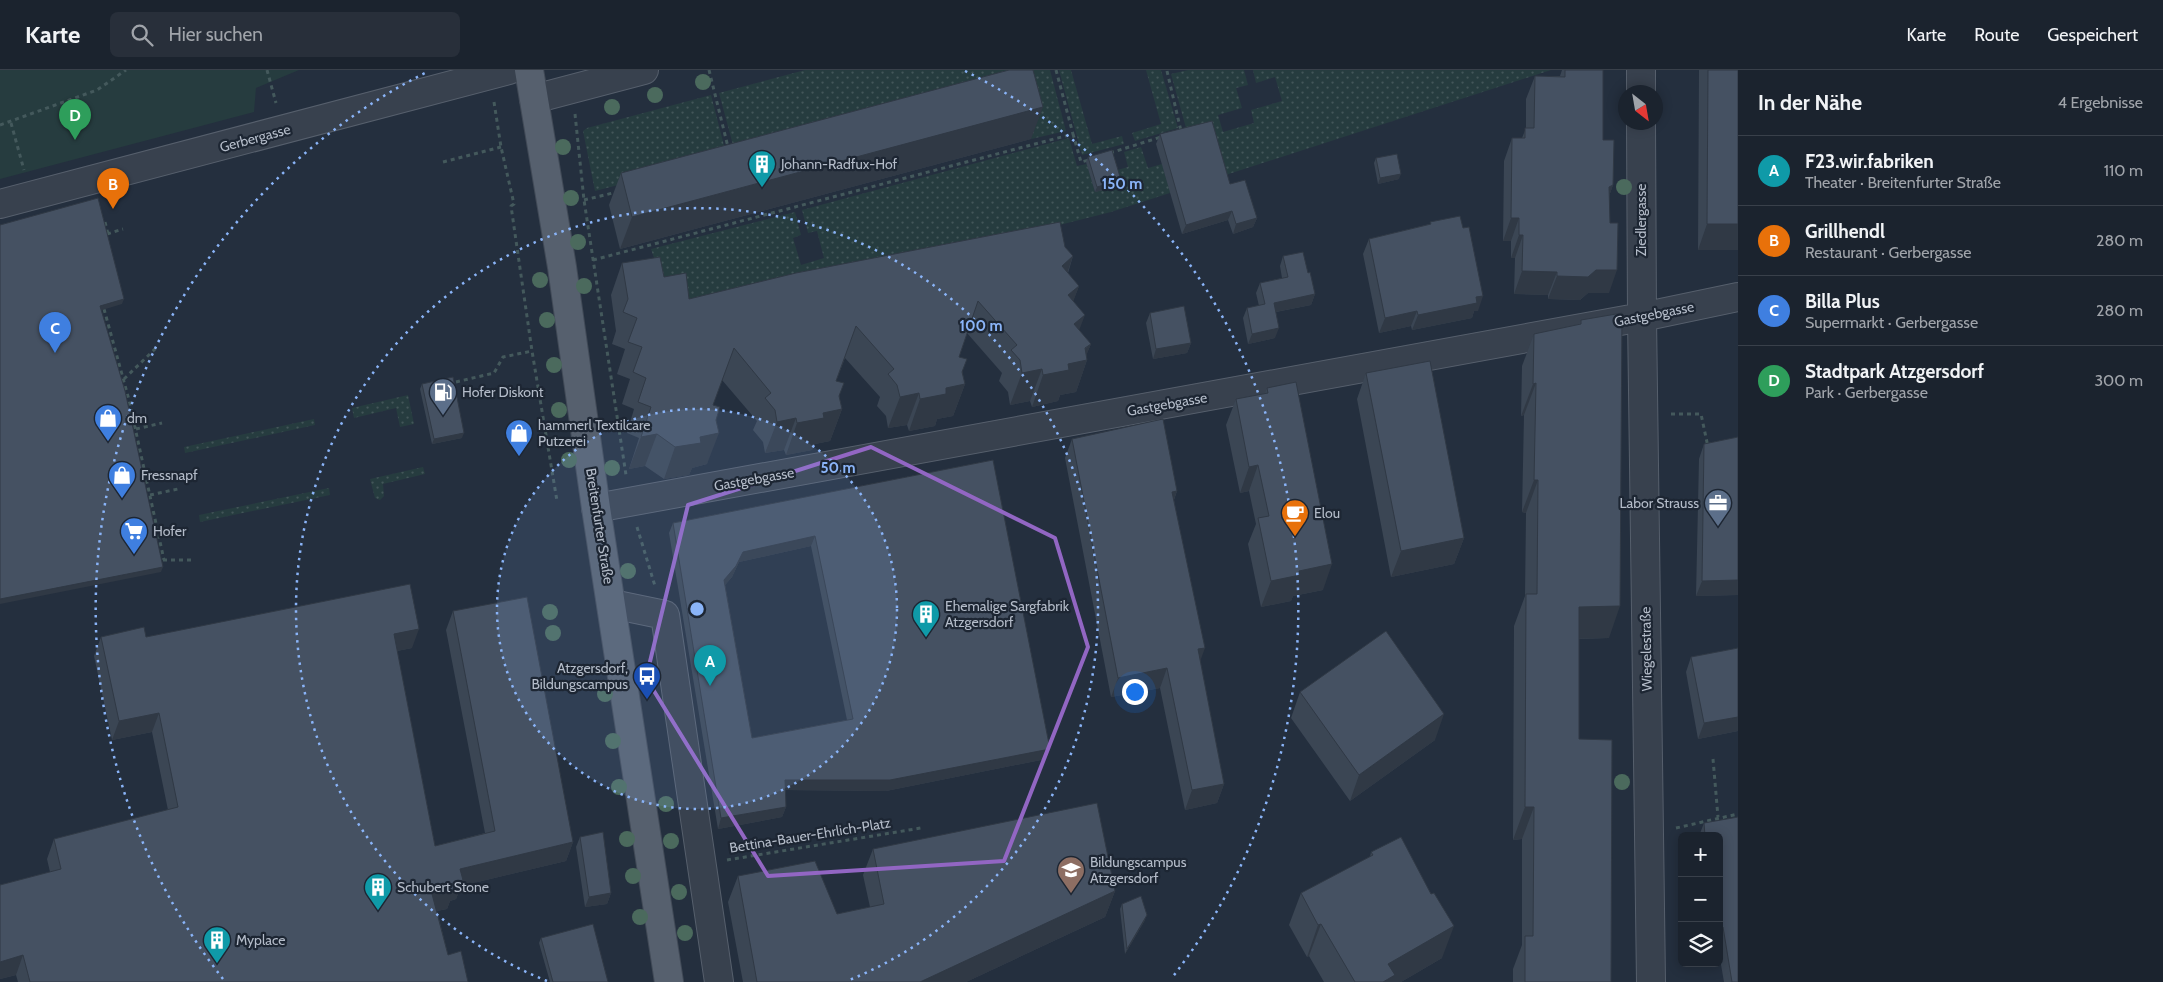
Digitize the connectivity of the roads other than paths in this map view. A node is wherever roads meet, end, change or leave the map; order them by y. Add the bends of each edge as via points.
1 (529, 70) edge
2 (644, 70) edge
3 (1641, 70) edge
4 (499, 73) edge
5 (1641, 85) edge
6 (534, 99) junction
7 (1641, 130) edge
8 (0, 204) edge
9 (1738, 297) edge
10 (1642, 316) junction
11 (596, 508) junction
12 (612, 604) junction
13 (669, 982) edge
14 (719, 982) edge
15 (1651, 982) edge

1 - 6 main road, Breitenfurter Straße
2 - 6 street
3 - 5 street
4 - 8 street, Gerbergasse
6 - 11 main road, Breitenfurter Straße via 562,267
7 - 10 street, Ziedlergasse
9 - 10 street, Gastgebgasse
10 - 11 street, Gastgebgasse
10 - 15 street, Wiegelestraße
11 - 12 main road, Breitenfurter Straße
12 - 13 main road, Breitenfurter Straße
12 - 14 street via 665,615

